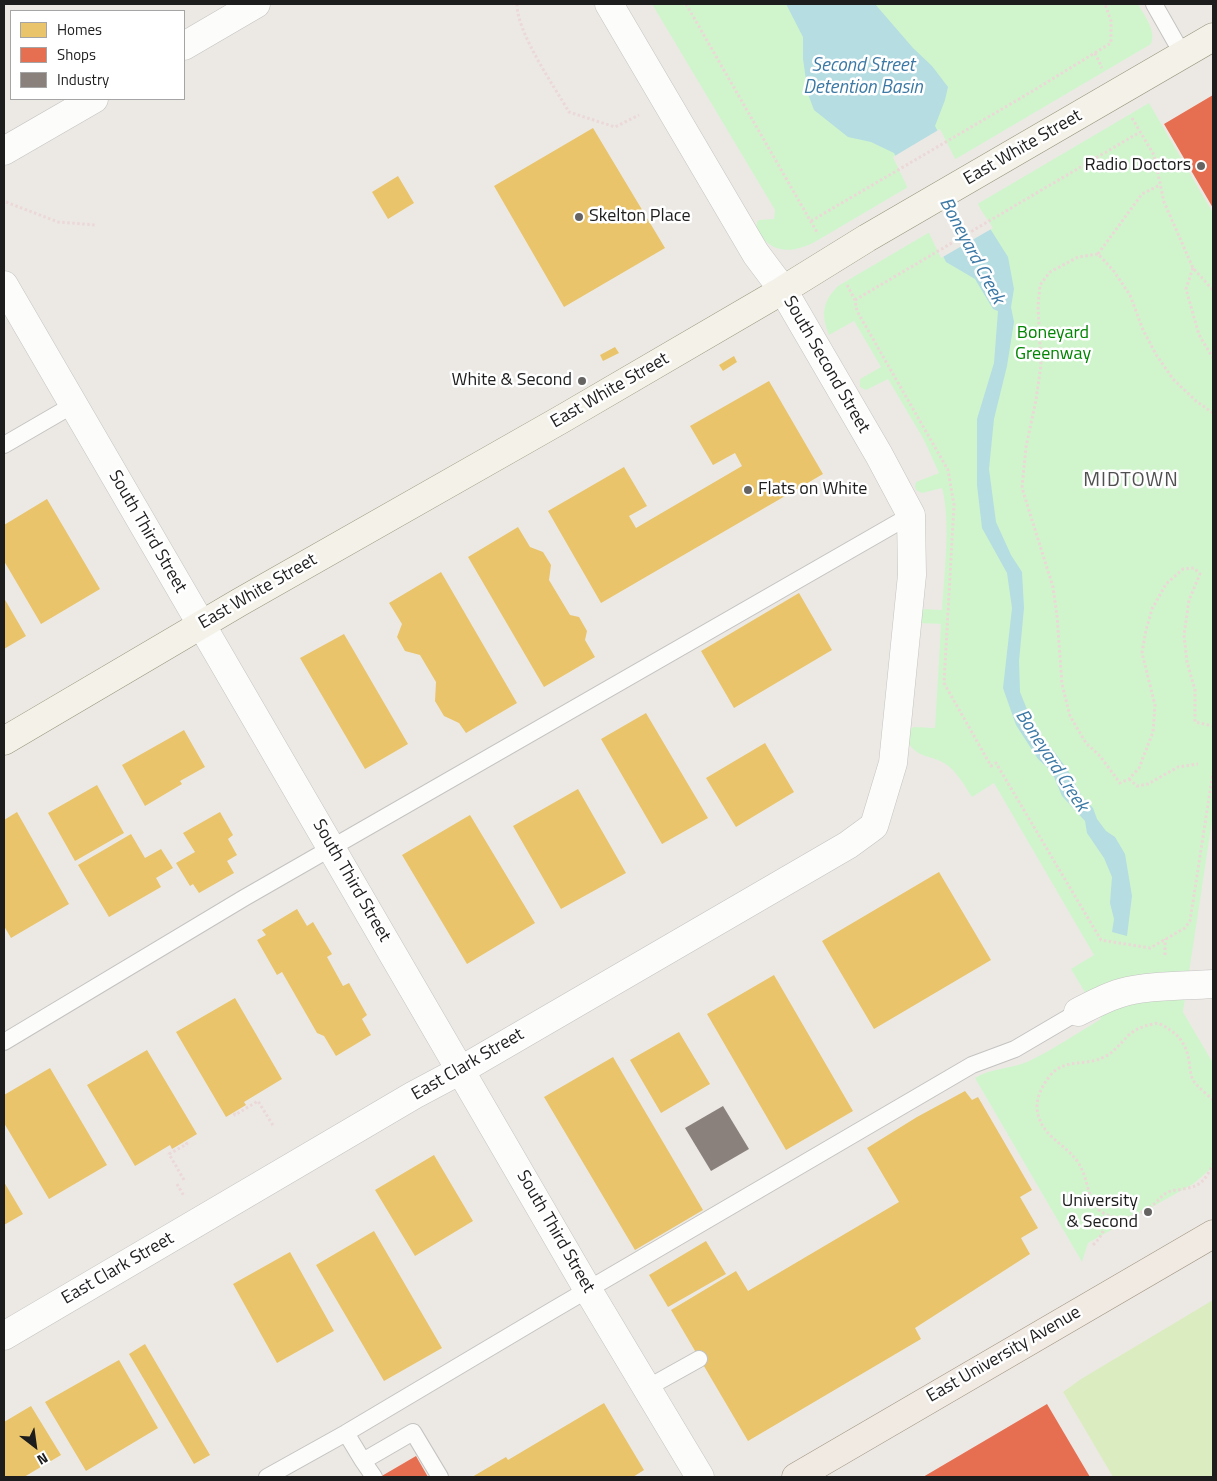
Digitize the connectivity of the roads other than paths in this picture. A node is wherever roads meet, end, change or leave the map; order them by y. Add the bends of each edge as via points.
1 (256, 4) edge
2 (609, 4) edge
3 (1154, 4) edge
4 (1213, 37) edge
5 (185, 45) edge
6 (1183, 55) junction
7 (92, 100) edge
8 (4, 151) edge
9 (4, 285) edge
10 (783, 290) junction
11 (73, 406) junction
12 (4, 445) edge
13 (912, 516) junction
14 (202, 625) junction
15 (4, 741) edge
16 (893, 763) joint
17 (332, 848) junction
18 (1213, 980) edge
19 (1213, 985) edge
20 (1078, 1012) joint
21 (4, 1042) edge
22 (461, 1070) junction
23 (1213, 1234) edge
24 (588, 1290) junction
25 (4, 1336) edge
26 (700, 1359) dead end
27 (646, 1388) junction
28 (346, 1433) junction
29 (363, 1461) junction
30 (268, 1477) edge
31 (374, 1477) edge
32 (440, 1477) edge
33 (700, 1477) edge
34 (796, 1477) edge

1 - 5 street
2 - 10 street, South Second Street via 756,254
3 - 6 lane
4 - 6 street, East White Street
6 - 10 street, East White Street
7 - 8 street
9 - 11 street, South Third Street
10 - 13 street, South Second Street
10 - 14 street, East White Street
11 - 12 lane
11 - 14 street, South Third Street
13 - 16 street, South Second Street via 912,575
13 - 17 lane
14 - 15 street, East White Street
14 - 17 street, South Third Street
16 - 22 street, East Clark Street via 874,826 848,846
17 - 21 lane
17 - 22 street, South Third Street
18 - 19 street
19 - 20 street via 1126,991
20 - 24 lane via 1015,1048 972,1065
22 - 24 street, South Third Street
22 - 25 street, East Clark Street
23 - 34 main road, East University Avenue
24 - 27 street, South Third Street
24 - 28 lane
26 - 27 lane
27 - 33 street, South Third Street
28 - 29 lane
28 - 30 lane
29 - 31 lane
29 - 32 lane via 413,1432

